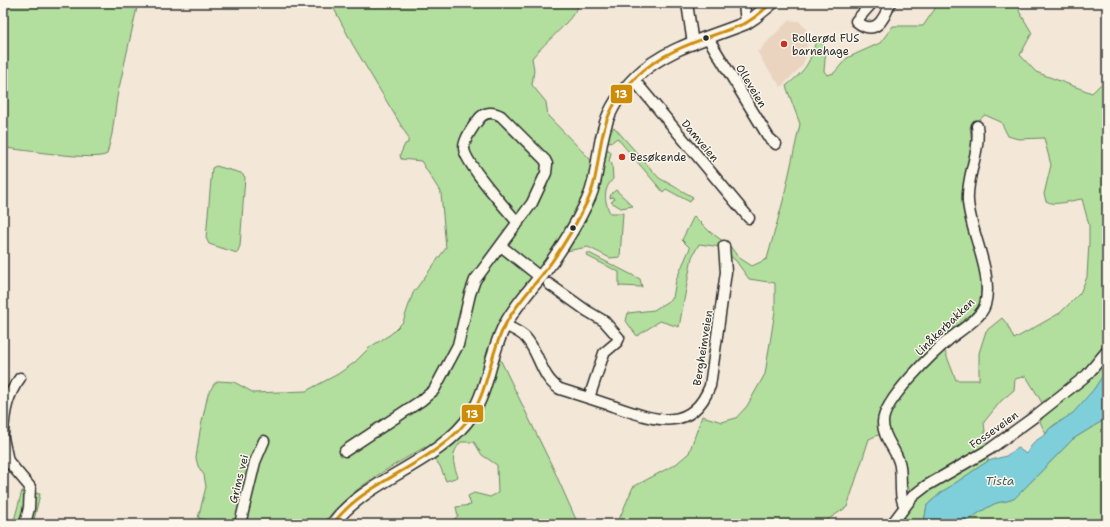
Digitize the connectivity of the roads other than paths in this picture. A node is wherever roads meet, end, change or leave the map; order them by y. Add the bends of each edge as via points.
1 (687, 3) edge
2 (744, 3) edge
3 (772, 3) edge
4 (872, 3) edge
5 (890, 3) edge
6 (746, 22) junction
7 (708, 38) junction
8 (693, 44) junction
9 (634, 80) junction
10 (977, 126) dead end
11 (776, 144) dead end
12 (749, 218) dead end
13 (518, 223) junction
14 (501, 246) junction
15 (724, 246) dead end
16 (545, 281) junction
17 (505, 325) junction
18 (1107, 351) edge
19 (20, 378) dead end
20 (589, 398) junction
21 (3, 434) edge
22 (3, 438) edge
23 (264, 440) dead end
24 (345, 451) dead end
25 (905, 506) junction
26 (25, 524) edge
27 (240, 524) edge
28 (333, 524) edge
29 (892, 524) edge

1 - 8 street
2 - 6 street
3 - 6 main road
4 - 5 street via 856,21 866,28 879,24
6 - 7 main road
7 - 8 main road
7 - 11 street, Olleveien via 769,138
8 - 9 main road via 663,57
9 - 12 street, Damveien
9 - 16 main road via 613,108 605,126 597,172 587,202
10 - 25 street, Linåkerbakken via 977,152 968,195 969,215 986,284 985,305 977,316 912,376 884,414 884,431 899,461 902,479 901,498
13 - 13 street via 473,167 465,153 468,136 479,119 489,113 501,116 547,164 546,173 537,192
13 - 14 street
14 - 16 street
14 - 24 street via 473,283 458,346 434,390
15 - 20 street, Bergheimveien via 726,272 711,380 706,398 683,417 659,420
16 - 17 main road via 517,306
16 - 20 street via 604,321 619,338 618,342 604,353
17 - 20 street, Bergheimveien via 530,342 545,373 556,386
17 - 28 main road via 495,348 482,394 472,414 459,430 432,452 356,501
18 - 25 street, Fosseveien via 1087,375 1034,417 990,449 926,486
19 - 21 street via 7,403
22 - 26 street via 8,461 30,487
23 - 27 street, Grims vei via 255,462
25 - 29 street, Fosseveien

